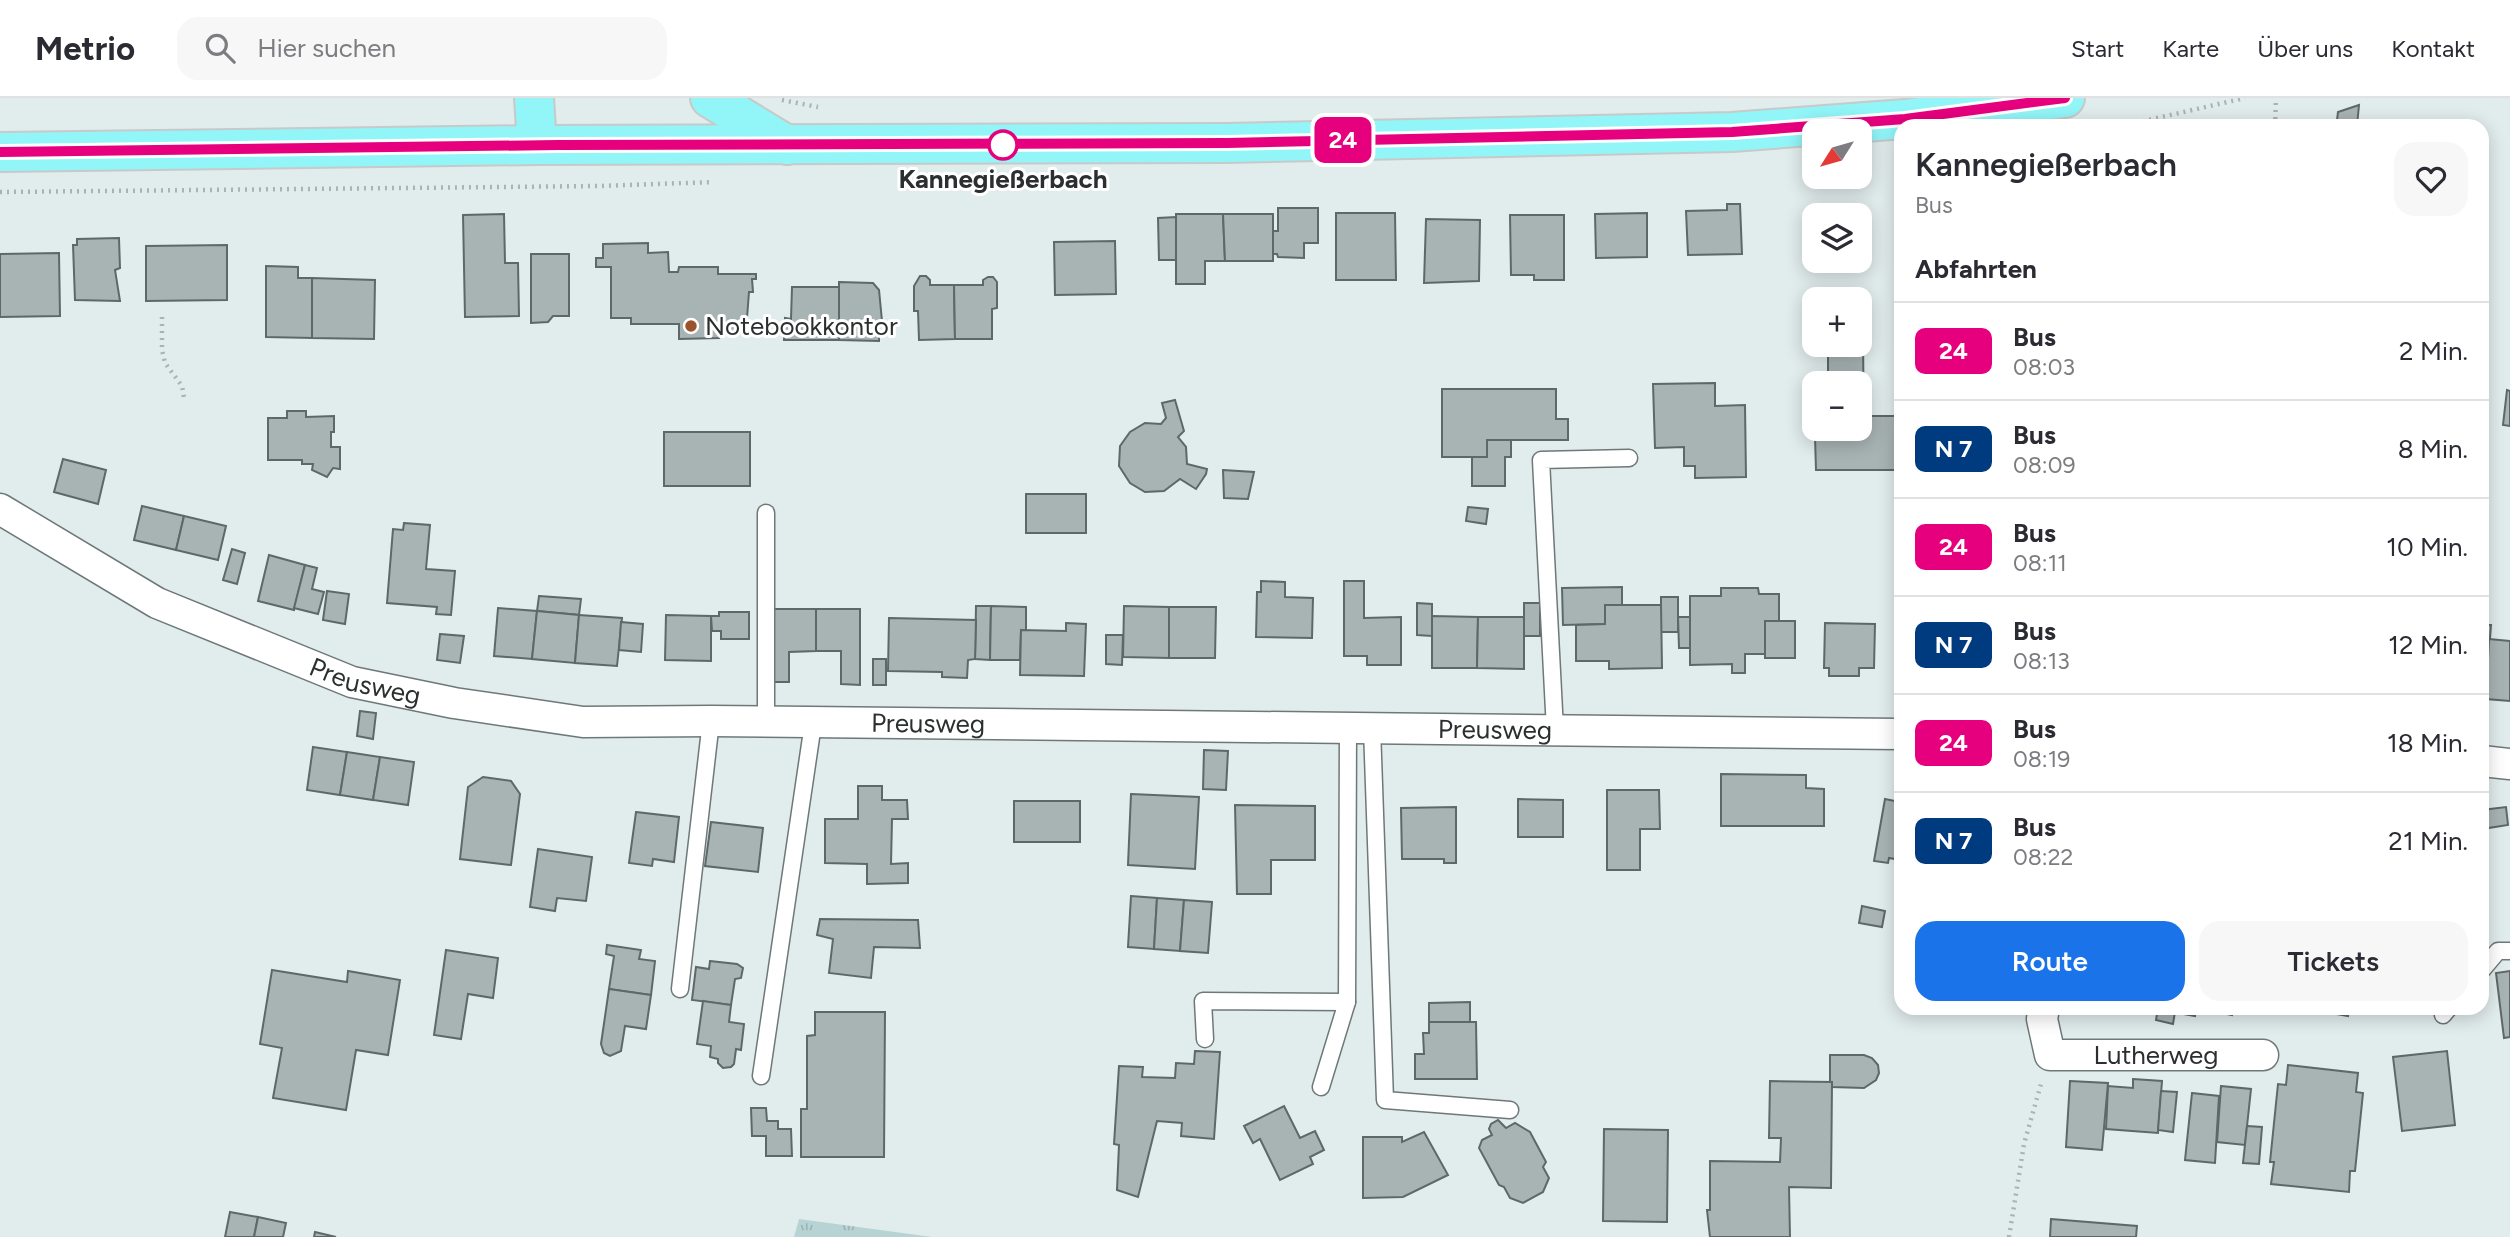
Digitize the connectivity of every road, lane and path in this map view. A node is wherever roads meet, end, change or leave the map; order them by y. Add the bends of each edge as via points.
1 (534, 98) edge
2 (710, 98) edge
3 (2065, 98) edge
4 (2245, 98) edge
5 (2276, 98) edge
6 (1905, 119) edge
7 (2153, 119) edge
8 (2275, 119) edge
9 (1894, 120) edge
10 (537, 145) junction
11 (789, 146) junction
12 (0, 152) edge
13 (162, 317) dead end
14 (184, 398) dead end
15 (1629, 458) dead end
16 (0, 509) edge
17 (766, 513) dead end
18 (711, 721) junction
19 (766, 722) junction
20 (813, 724) junction
21 (1361, 728) junction
22 (1555, 730) junction
23 (1894, 734) edge
24 (2489, 762) edge
25 (2510, 764) edge
26 (2510, 951) edge
27 (2489, 962) edge
28 (680, 989) dead end
29 (1347, 1002) junction
30 (2043, 1015) edge
31 (1205, 1039) dead end
32 (2050, 1055) junction
33 (2263, 1055) dead end
34 (761, 1076) dead end
35 (1321, 1087) dead end
36 (1510, 1111) dead end
37 (2009, 1237) edge

1 - 10 main road
2 - 11 main road
3 - 6 main road
4 - 7 path
5 - 8 path
9 - 11 main road via 1732,132 1227,143
10 - 11 main road
10 - 12 main road
13 - 14 path via 165,363 182,386
15 - 22 lane via 1541,460
16 - 18 street, Preusweg via 157,603 352,682 583,722
17 - 19 lane
18 - 19 street, Preusweg
18 - 28 lane
19 - 20 street, Preusweg
20 - 21 street, Preusweg
20 - 34 lane
21 - 22 street, Preusweg
21 - 29 lane
21 - 36 lane via 1385,1100
22 - 23 street, Preusweg
24 - 25 street
26 - 27 lane via 2498,951
29 - 31 lane via 1203,1001
29 - 35 lane
30 - 32 street
32 - 33 street, Lutherweg
32 - 37 path via 2024,1144

